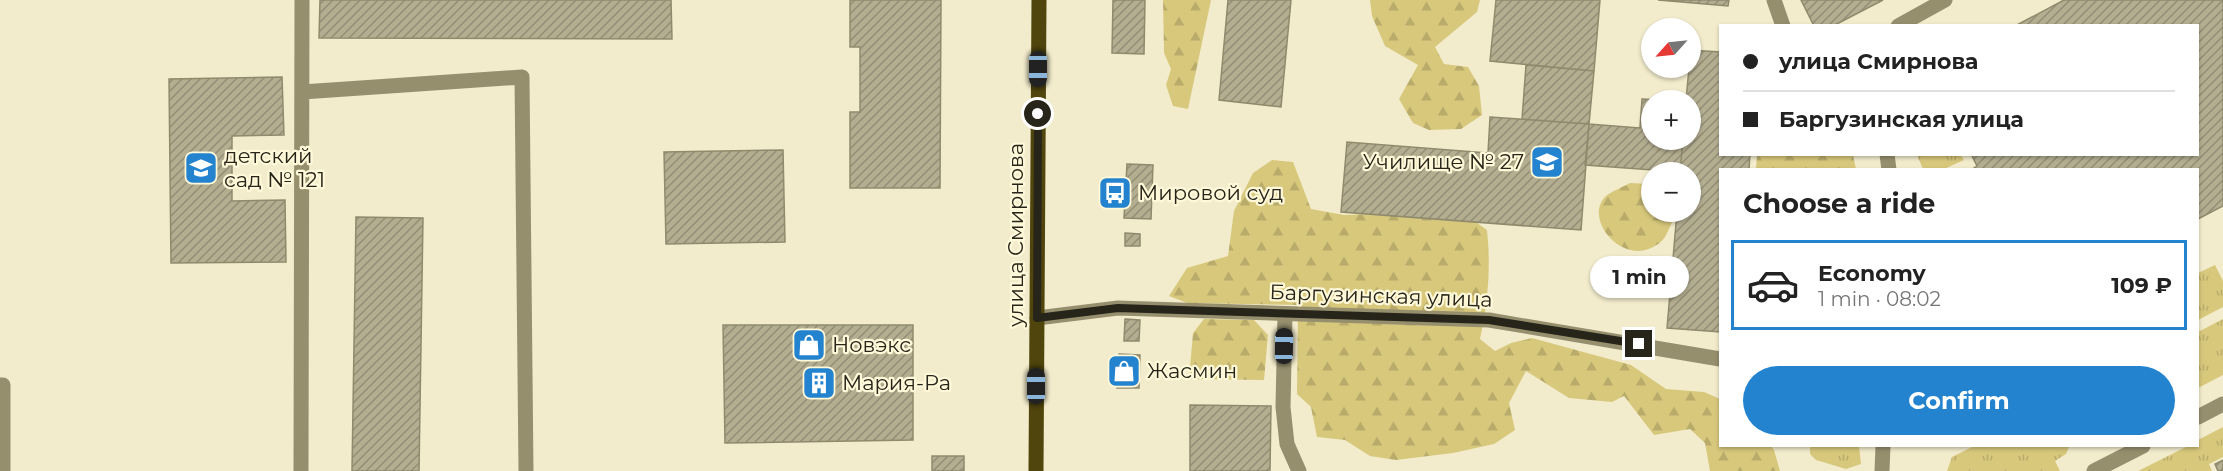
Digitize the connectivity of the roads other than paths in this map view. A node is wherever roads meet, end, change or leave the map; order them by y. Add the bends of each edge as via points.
1 (302, 0) edge
2 (1039, 0) edge
3 (1774, 0) edge
4 (1945, 0) edge
5 (1782, 24) edge
6 (1902, 24) edge
7 (302, 92) junction
8 (1284, 314) junction
9 (1037, 318) junction
10 (1719, 359) edge
11 (0, 385) edge
12 (2223, 404) edge
13 (2199, 416) edge
14 (1883, 447) edge
15 (2141, 447) edge
16 (3, 471) edge
17 (301, 471) edge
18 (526, 471) edge
19 (1035, 471) edge
20 (1299, 471) edge
21 (1882, 471) edge
22 (2094, 471) edge

1 - 7 street
2 - 9 main road, улица Смирнова
3 - 5 street
4 - 6 street
7 - 17 street
7 - 18 street via 522,77
8 - 9 street, Баргузинская улица via 1118,308
8 - 10 street, Баргузинская улица via 1489,320
8 - 20 street via 1283,407 1287,444
9 - 19 main road, улица Смирнова
11 - 16 street
12 - 13 street
14 - 21 street
15 - 22 street

